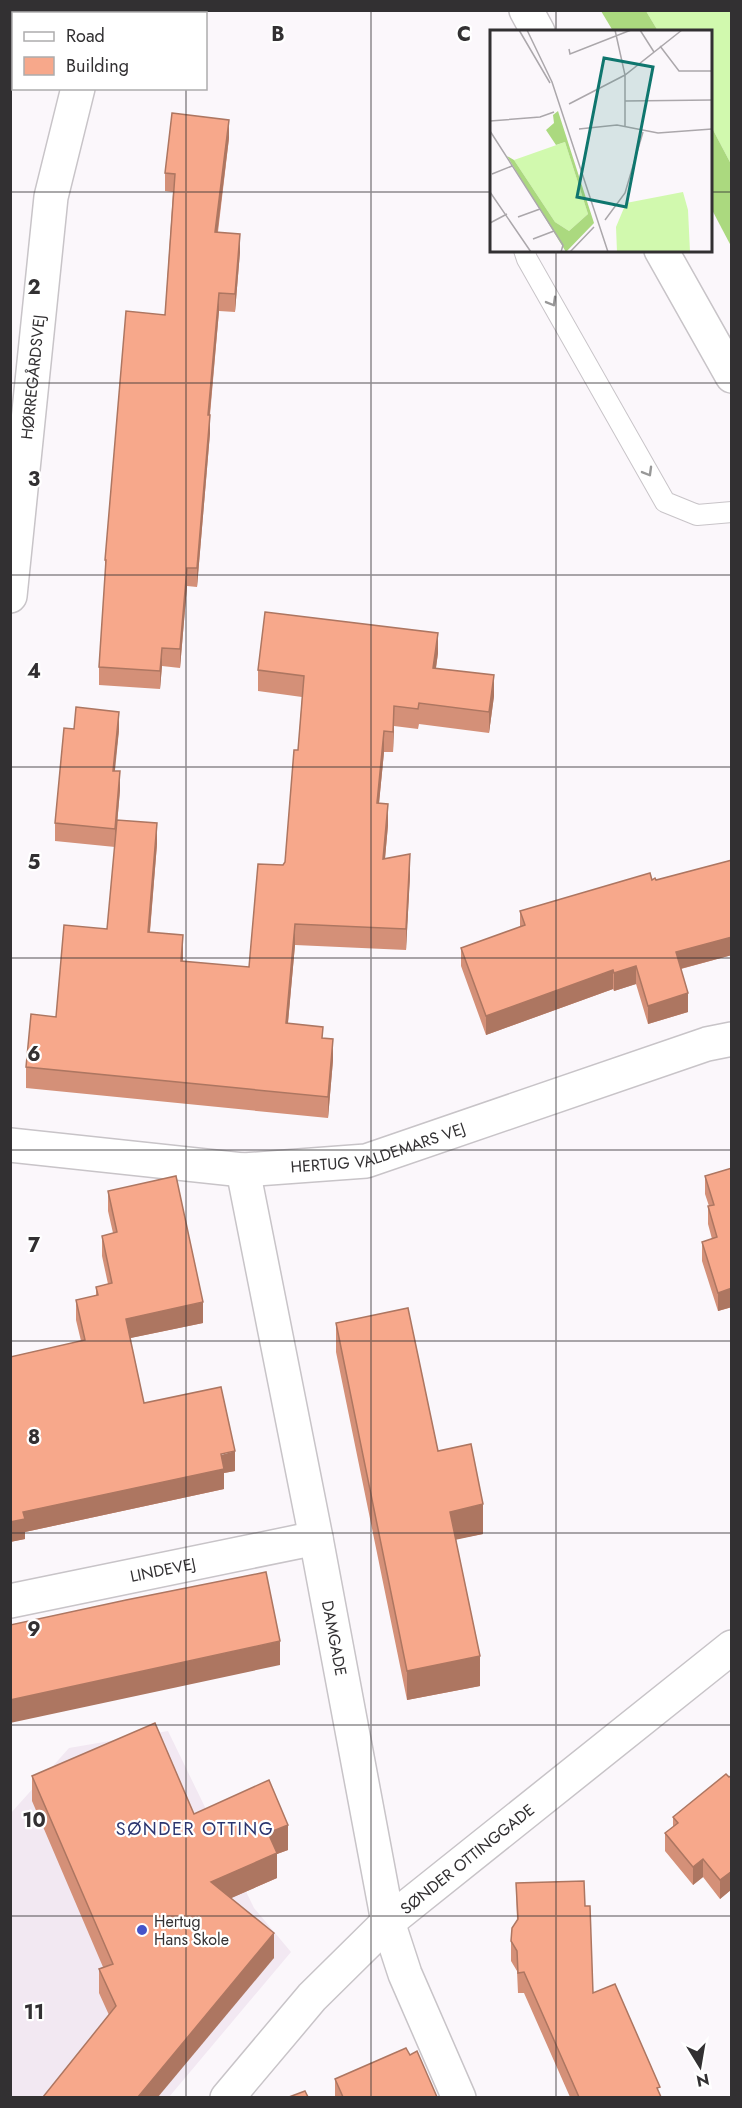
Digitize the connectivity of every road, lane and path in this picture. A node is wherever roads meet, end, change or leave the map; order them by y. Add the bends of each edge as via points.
1 (78, 90) edge
2 (525, 252) edge
3 (662, 252) edge
4 (732, 376) edge
5 (732, 513) edge
6 (10, 596) edge
7 (732, 1039) edge
8 (10, 1145) edge
9 (243, 1170) junction
10 (316, 1538) junction
11 (10, 1601) edge
12 (732, 1647) edge
13 (388, 1922) junction
14 (227, 2097) edge
15 (459, 2097) edge

1 - 6 street, HØRREGÅRDSVEJ via 51,198
2 -> 5 lane via 665,502 697,515
3 - 4 street
7 - 9 street, HERTUG VALDEMARS VEJ via 366,1161
8 - 9 street, HERTUG VALDEMARS VEJ
9 - 10 street, DAMGADE
10 - 11 street, LINDEVEJ
10 - 13 street, DAMGADE
12 - 13 street, SØNDER OTTINGGADE
13 - 14 street, SØNDER OTTINGGADE via 312,1997
13 - 15 street, DAMGADE via 405,1974

